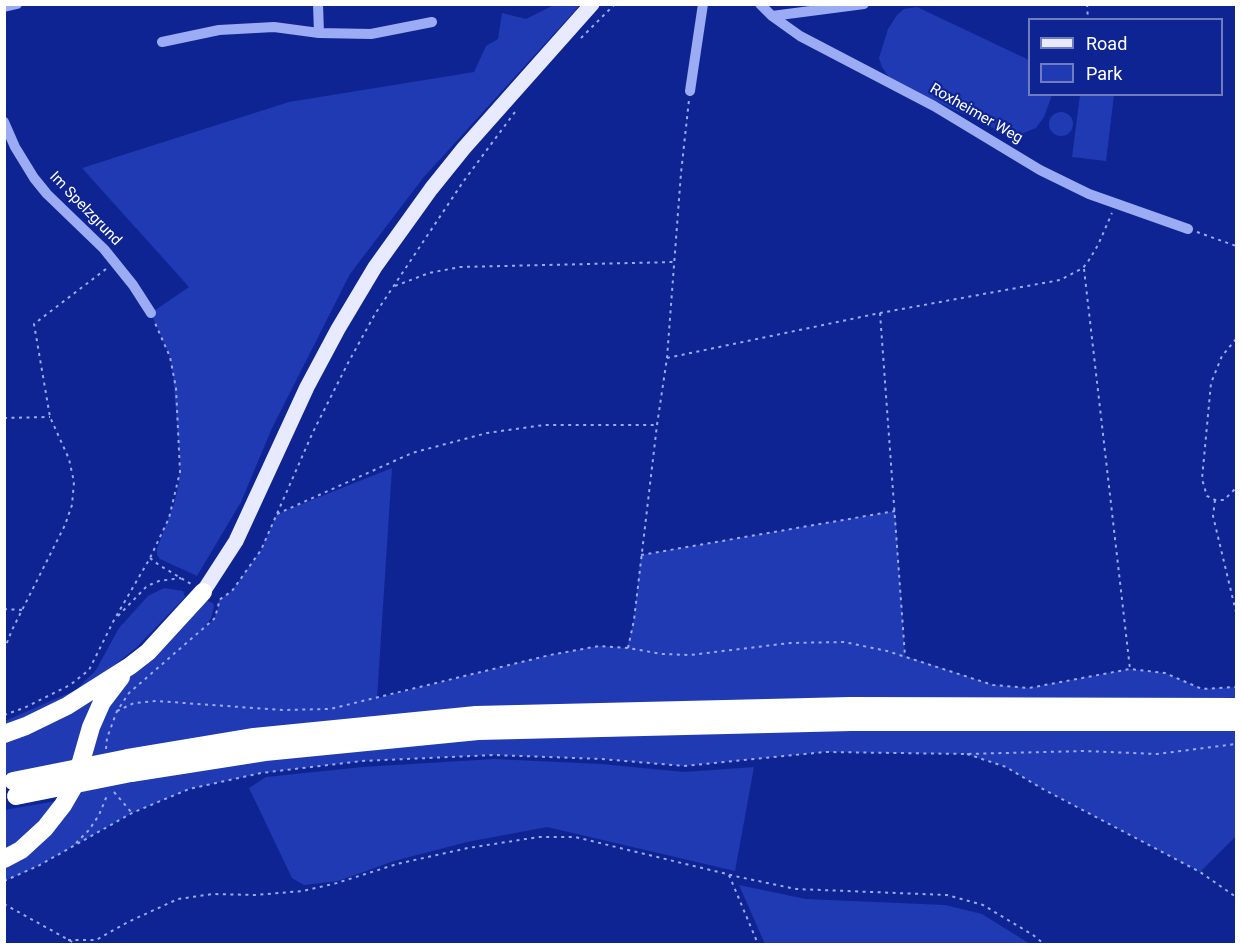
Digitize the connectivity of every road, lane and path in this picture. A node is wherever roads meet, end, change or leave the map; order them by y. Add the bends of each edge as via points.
1 (17, 4) edge
2 (318, 4) edge
3 (592, 4) edge
4 (615, 4) edge
5 (703, 4) edge
6 (760, 4) edge
7 (864, 4) edge
8 (4, 7) edge
9 (772, 16) junction
10 (432, 22) dead end
11 (319, 33) junction
12 (579, 40) dead end
13 (162, 42) dead end
14 (690, 91) joint
15 (522, 105) dead end
16 (4, 122) edge
17 (1116, 204) junction
18 (1188, 229) joint
19 (1236, 246) edge
20 (115, 262) junction
21 (674, 262) junction
22 (1083, 268) junction
23 (393, 287) junction
24 (151, 313) joint
25 (880, 313) junction
26 (1236, 339) edge
27 (667, 358) junction
28 (50, 417) junction
29 (4, 418) edge
30 (657, 425) junction
31 (1236, 488) edge
32 (1215, 500) junction
33 (895, 512) junction
34 (277, 514) junction
35 (641, 555) junction
36 (150, 558) junction
37 (182, 579) junction
38 (202, 592) junction
39 (4, 609) edge
40 (23, 610) junction
41 (1236, 612) edge
42 (114, 620) junction
43 (628, 648) junction
44 (4, 650) edge
45 (905, 656) junction
46 (130, 666) junction
47 (1130, 669) junction
48 (1236, 687) edge
49 (1236, 707) edge
50 (117, 711) junction
51 (4, 715) edge
52 (1166, 715) junction
53 (1236, 722) edge
54 (4, 734) edge
55 (1236, 744) edge
56 (106, 750) dead end
57 (966, 754) junction
58 (9, 789) edge
59 (132, 813) junction
60 (74, 845) junction
61 (4, 859) edge
62 (729, 875) junction
63 (4, 881) edge
64 (1236, 897) edge
65 (4, 904) edge
66 (68, 940) junction
67 (76, 945) edge
68 (758, 945) edge
69 (1044, 945) edge

1 - 8 street
2 - 11 street
3 - 38 main road via 464,148 375,267 307,387 236,541
4 - 12 path
5 - 14 street
6 - 9 street, Roxheimer Weg
7 - 9 street
9 - 17 street, Roxheimer Weg via 800,36 934,106 1040,170
10 - 11 street via 371,33
11 - 13 street via 274,27 230,29
14 - 21 path
15 - 23 path via 463,182
16 - 20 street, Im Spelzgrund via 15,147 46,194
17 - 18 street, Roxheimer Weg
17 - 22 path
18 - 19 path
20 - 24 street, Im Spelzgrund
20 - 28 path via 34,324
21 - 23 path via 460,267 429,273
21 - 27 path
22 - 25 path via 1060,280
22 - 47 path
23 - 34 path via 348,363
24 - 36 path via 174,375 180,459 174,504
25 - 27 path
25 - 33 path
26 - 32 path via 1222,356 1211,383 1202,479 1207,496
27 - 30 path
28 - 29 path
28 - 40 path via 69,459 74,482 72,505
30 - 34 path via 544,425 487,434 412,453
30 - 35 path
31 - 32 path via 1224,500
32 - 41 path via 1213,516
33 - 35 path
33 - 45 path
34 - 50 path via 261,550 231,591 219,600 214,619 129,693
35 - 43 path
36 - 37 path
36 - 42 path
37 - 38 path
37 - 42 path via 147,586
38 - 46 highway via 148,652
39 - 40 path
40 - 44 path
42 - 51 path via 88,670 70,685
43 - 45 path via 690,655 790,643 844,642
43 - 50 path via 599,646 550,655 330,709 282,710 156,701 134,703
45 - 47 path via 993,685 1029,688
46 - 54 highway via 67,706
46 - 61 highway via 102,702 74,786 63,805 29,843
47 - 48 path via 1166,673 1202,689
49 - 52 highway
50 - 56 path
52 - 53 highway
52 - 58 highway, bridge via 478,731 130,766
55 - 57 path via 1158,754
57 - 59 path via 825,752 684,766 494,755 362,761 235,778 189,789
57 - 64 path via 1006,767 1200,872
59 - 60 path
59 - 60 path via 111,787 99,815
60 - 63 path
62 - 66 path via 575,837 539,837 397,864 303,891 178,899 96,940
62 - 68 path
62 - 69 path via 796,889 947,895 983,905
65 - 66 path
66 - 67 path

